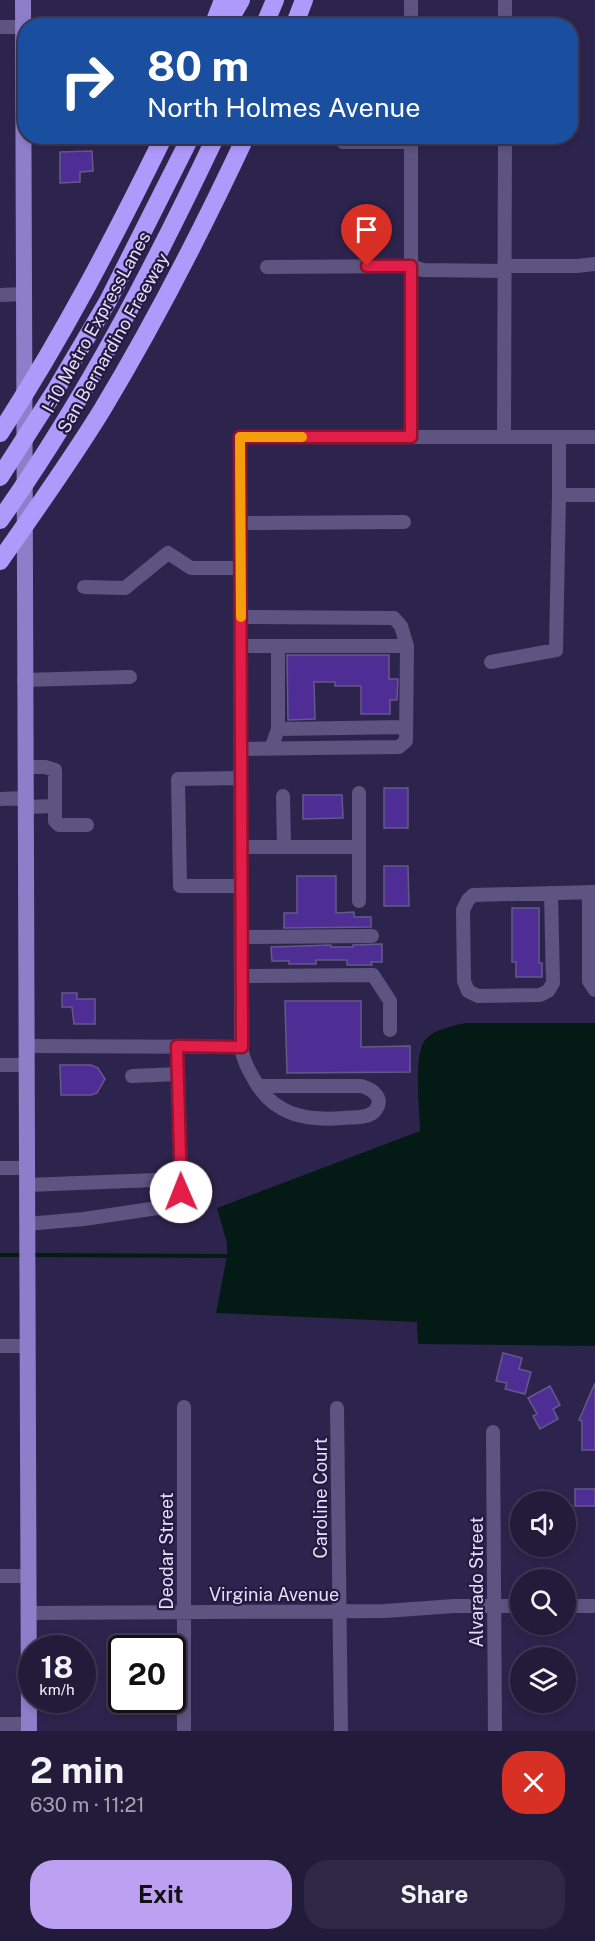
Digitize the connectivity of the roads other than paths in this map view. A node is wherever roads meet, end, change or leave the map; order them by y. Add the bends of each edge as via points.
1 (23, 0) edge
2 (223, 0) edge
3 (241, 0) edge
4 (249, 0) edge
5 (275, 0) edge
6 (304, 0) edge
7 (411, 0) edge
8 (505, 0) edge
9 (23, 18) edge
10 (216, 18) edge
11 (231, 18) edge
12 (242, 18) edge
13 (267, 18) edge
14 (297, 18) edge
15 (411, 18) edge
16 (505, 18) edge
17 (0, 27) edge
18 (18, 27) edge
19 (23, 144) edge
20 (160, 144) edge
21 (187, 144) edge
22 (212, 144) edge
23 (242, 144) edge
24 (411, 144) edge
25 (505, 144) edge
26 (595, 264) edge
27 (411, 266) junction
28 (267, 267) dead end
29 (504, 268) junction
30 (149, 274) junction
31 (23, 294) junction
32 (0, 295) edge
33 (102, 409) junction
34 (0, 433) edge
35 (411, 437) junction
36 (504, 437) junction
37 (559, 437) junction
38 (595, 437) edge
39 (0, 477) edge
40 (559, 495) junction
41 (595, 495) edge
42 (0, 520) edge
43 (404, 522) dead end
44 (240, 523) junction
45 (0, 561) edge
46 (241, 568) junction
47 (84, 587) dead end
48 (241, 617) junction
49 (241, 646) junction
50 (407, 646) junction
51 (278, 647) junction
52 (491, 662) dead end
53 (130, 677) dead end
54 (24, 680) junction
55 (406, 727) junction
56 (278, 729) junction
57 (241, 749) junction
58 (271, 749) junction
59 (26, 767) junction
60 (241, 778) junction
61 (359, 793) dead end
62 (283, 796) dead end
63 (0, 799) edge
64 (26, 803) junction
65 (55, 806) junction
66 (87, 825) dead end
67 (284, 847) junction
68 (359, 847) junction
69 (241, 848) junction
70 (241, 886) junction
71 (592, 892) edge
72 (551, 893) junction
73 (359, 901) dead end
74 (372, 936) dead end
75 (241, 937) junction
76 (241, 976) junction
77 (595, 990) edge
78 (390, 1030) dead end
79 (27, 1046) junction
80 (177, 1046) junction
81 (242, 1047) junction
82 (0, 1065) edge
83 (27, 1065) junction
84 (178, 1074) junction
85 (132, 1076) dead end
86 (258, 1086) junction
87 (0, 1168) edge
88 (27, 1168) junction
89 (181, 1179) junction
90 (27, 1185) junction
91 (27, 1228) junction
92 (0, 1346) edge
93 (27, 1346) junction
94 (184, 1407) dead end
95 (337, 1408) dead end
96 (493, 1432) dead end
97 (0, 1576) edge
98 (28, 1576) junction
99 (494, 1606) junction
100 (510, 1606) edge
101 (576, 1606) edge
102 (595, 1606) edge
103 (339, 1611) junction
104 (184, 1612) junction
105 (28, 1613) junction
106 (0, 1724) edge
107 (29, 1727) edge
108 (184, 1731) edge
109 (341, 1731) edge
110 (495, 1731) edge

1 - 9 main road
2 - 10 highway
3 - 11 highway
4 - 12 highway
5 - 13 highway
6 - 14 highway
7 - 15 street
8 - 16 street
17 - 18 street
19 - 31 main road
20 - 34 highway via 39,373
21 - 39 highway, I-10 Metro ExpressLanes via 108,301
22 - 30 highway, I-10 Metro ExpressLanes
23 - 33 highway, San Bernardino Freeway via 185,261
24 - 27 street
25 - 29 street
26 - 29 street
27 - 28 street
27 - 29 street via 423,270
27 - 35 street
29 - 36 street
30 - 33 highway
30 - 42 highway, I-10 Metro ExpressLanes via 53,442
31 - 32 street
31 - 54 main road
33 - 45 highway, San Bernardino Freeway
35 - 36 street
35 - 44 street via 240,437
36 - 37 street
37 - 38 street
37 - 40 street
40 - 41 street
40 - 52 street via 556,650
43 - 44 street
44 - 46 street
46 - 47 street via 192,568 168,553 125,588
46 - 48 street
48 - 49 street
48 - 50 street via 394,618
49 - 51 street
49 - 57 street
50 - 51 street
50 - 55 street
51 - 56 street
53 - 54 street
54 - 59 main road
55 - 56 street
55 - 58 street via 406,741 399,747
56 - 58 street
57 - 58 street
57 - 60 street
59 - 64 main road
59 - 65 street via 55,770
60 - 69 street
60 - 70 street via 178,778 180,886
61 - 68 street
62 - 67 street
63 - 64 street
64 - 65 street
64 - 79 main road
65 - 66 street via 55,821 59,825
67 - 68 street
67 - 69 street
68 - 73 street
69 - 70 street
70 - 75 street
71 - 72 street
71 - 77 street via 589,981
72 - 72 street via 474,895 468,900 463,910 464,981 468,991 478,996 540,995 548,991 553,983
74 - 75 street
75 - 76 street
76 - 78 street via 373,975 390,1001
76 - 81 street
79 - 80 street
79 - 83 main road
80 - 81 street
80 - 84 street
81 - 86 street via 244,1061
82 - 83 street
83 - 88 main road
84 - 85 street
84 - 89 street
86 - 86 street via 274,1105 301,1117 365,1116 379,1102 371,1088 361,1086
87 - 88 street
88 - 90 main road
89 - 90 street
89 - 91 street via 181,1192 164,1207
90 - 91 main road
91 - 93 main road
92 - 93 street
93 - 98 main road
94 - 104 street, Deodar Street
95 - 103 street, Caroline Court
96 - 99 street, Alvarado Street
97 - 98 street
98 - 105 main road
99 - 100 street, Virginia Avenue
99 - 103 street, Virginia Avenue
99 - 110 street, Alvarado Street
101 - 102 street
103 - 104 street, Virginia Avenue
103 - 109 street, Caroline Court
104 - 105 street, Virginia Avenue
104 - 108 street, Deodar Street
105 - 107 main road
106 - 107 street

